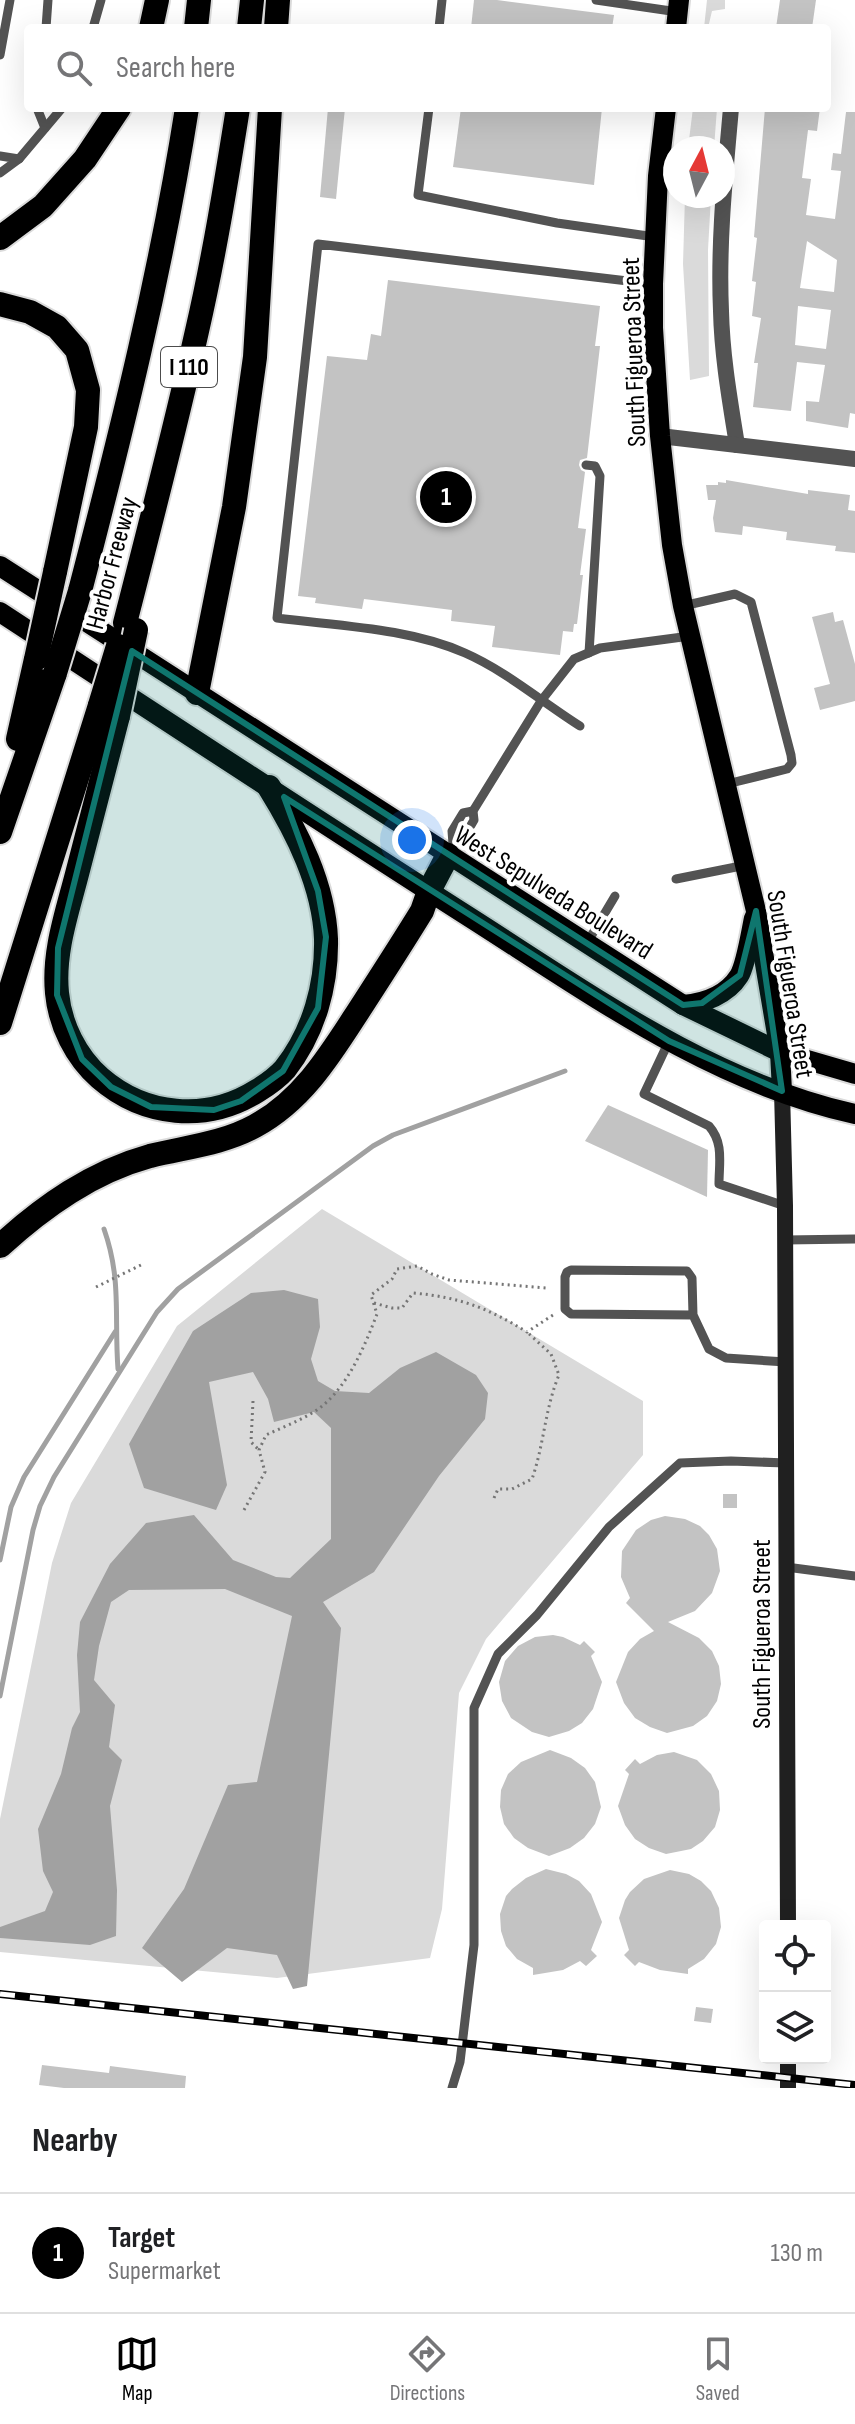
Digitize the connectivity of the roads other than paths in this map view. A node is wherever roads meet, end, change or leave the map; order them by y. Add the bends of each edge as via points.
1 (10, 0) edge
2 (48, 0) edge
3 (101, 0) edge
4 (157, 0) edge
5 (199, 0) edge
6 (252, 0) edge
7 (278, 0) edge
8 (442, 0) edge
9 (596, 0) edge
10 (678, 13) edge
11 (46, 24) edge
12 (94, 24) edge
13 (152, 24) edge
14 (196, 24) edge
15 (249, 24) edge
16 (276, 24) edge
17 (439, 24) edge
18 (0, 55) edge
19 (39, 112) edge
20 (59, 112) edge
21 (116, 112) edge
22 (186, 112) edge
23 (237, 112) edge
24 (270, 112) edge
25 (428, 112) edge
26 (666, 112) edge
27 (731, 112) edge
28 (45, 128) junction
29 (0, 156) edge
30 (19, 159) junction
31 (0, 173) edge
32 (655, 237) junction
33 (0, 238) edge
34 (653, 284) junction
35 (0, 304) edge
36 (660, 436) junction
37 (737, 445) junction
38 (855, 459) edge
39 (586, 465) dead end
40 (0, 566) edge
41 (683, 606) junction
42 (0, 612) edge
43 (690, 636) junction
44 (589, 653) junction
45 (46, 666) junction
46 (197, 693) junction
47 (541, 701) junction
48 (109, 710) junction
49 (580, 726) dead end
50 (727, 784) junction
51 (269, 787) junction
52 (0, 820) edge
53 (0, 832) edge
54 (451, 848) junction
55 (746, 865) junction
56 (676, 879) dead end
57 (429, 891) junction
58 (615, 896) dead end
59 (756, 911) junction
60 (587, 943) junction
61 (683, 1005) junction
62 (0, 1023) edge
63 (669, 1041) junction
64 (780, 1052) junction
65 (855, 1074) edge
66 (782, 1091) junction
67 (855, 1114) edge
68 (785, 1206) junction
69 (855, 1239) edge
70 (785, 1240) junction
71 (0, 1246) edge
72 (693, 1315) junction
73 (786, 1362) junction
74 (786, 1463) junction
75 (786, 1567) junction
76 (855, 1576) edge
77 (788, 1920) edge
78 (788, 2064) edge
79 (452, 2088) edge
80 (788, 2088) edge

1 - 18 lane
2 - 11 lane
3 - 12 lane
4 - 13 highway
5 - 14 highway
6 - 15 highway
7 - 16 highway
8 - 17 lane
9 - 10 lane
19 - 28 lane
20 - 28 lane
21 - 33 highway via 85,159 43,206
22 - 45 highway, Harbor Freeway / I 110, bridge via 147,326 80,591
23 - 48 highway, Harbor Freeway / I 110, bridge via 219,225
24 - 46 highway via 255,357 234,507
25 - 32 lane via 418,195
26 - 32 main road, South Figueroa Street
27 - 37 street via 721,313
28 - 30 lane
29 - 30 lane
30 - 31 lane
32 - 34 main road, South Figueroa Street
34 - 36 main road, South Figueroa Street
34 - 47 lane via 318,244 277,618 439,643
35 - 45 highway, bridge via 57,327 77,350 88,390 86,427 55,572
36 - 37 street
36 - 41 main road, South Figueroa Street
37 - 38 street
39 - 44 lane via 595,466 600,476
40 - 46 main road, West Sepulveda Boulevard
41 - 43 main road, South Figueroa Street
41 - 50 lane via 735,594 744,597 755,610 770,668 792,763 787,769
42 - 51 main road
43 - 44 lane
43 - 50 main road, South Figueroa Street
44 - 47 lane via 574,659
45 - 52 highway
45 - 53 highway, Harbor Freeway / I 110
46 - 54 main road, West Sepulveda Boulevard
47 - 49 lane
47 - 54 lane via 473,811 463,839
48 - 51 highway via 58,948 57,995 64,1025 82,1059 111,1087 151,1107 214,1110 241,1101 283,1071 318,1008 326,937 318,891 300,842
48 - 62 highway, Harbor Freeway / I 110
50 - 55 main road, South Figueroa Street
51 - 57 main road
54 - 57 highway
54 - 60 main road, West Sepulveda Boulevard
55 - 56 lane
55 - 59 main road, South Figueroa Street
57 - 63 main road
57 - 71 highway via 422,911 335,1046 314,1077 284,1106 225,1140 101,1174 39,1211
58 - 60 lane
59 - 61 main road via 740,975 702,1003
59 - 64 main road, South Figueroa Street
60 - 61 main road, West Sepulveda Boulevard
61 - 64 main road, West Sepulveda Boulevard
63 - 66 main road
63 - 68 lane via 644,1094 717,1135 719,1184
64 - 65 main road, West Sepulveda Boulevard
64 - 66 main road, South Figueroa Street
66 - 67 main road
66 - 68 main road, South Figueroa Street
68 - 70 main road, South Figueroa Street
69 - 70 lane
70 - 73 main road, South Figueroa Street
72 - 72 lane via 692,1278 687,1271 571,1270 565,1277 565,1309 571,1314
72 - 73 lane via 709,1349 726,1358
73 - 74 main road, South Figueroa Street
74 - 75 main road, South Figueroa Street
74 - 79 lane via 680,1463 609,1527 498,1654 474,1708 474,1945
75 - 76 lane
75 - 77 main road, South Figueroa Street
78 - 80 main road

